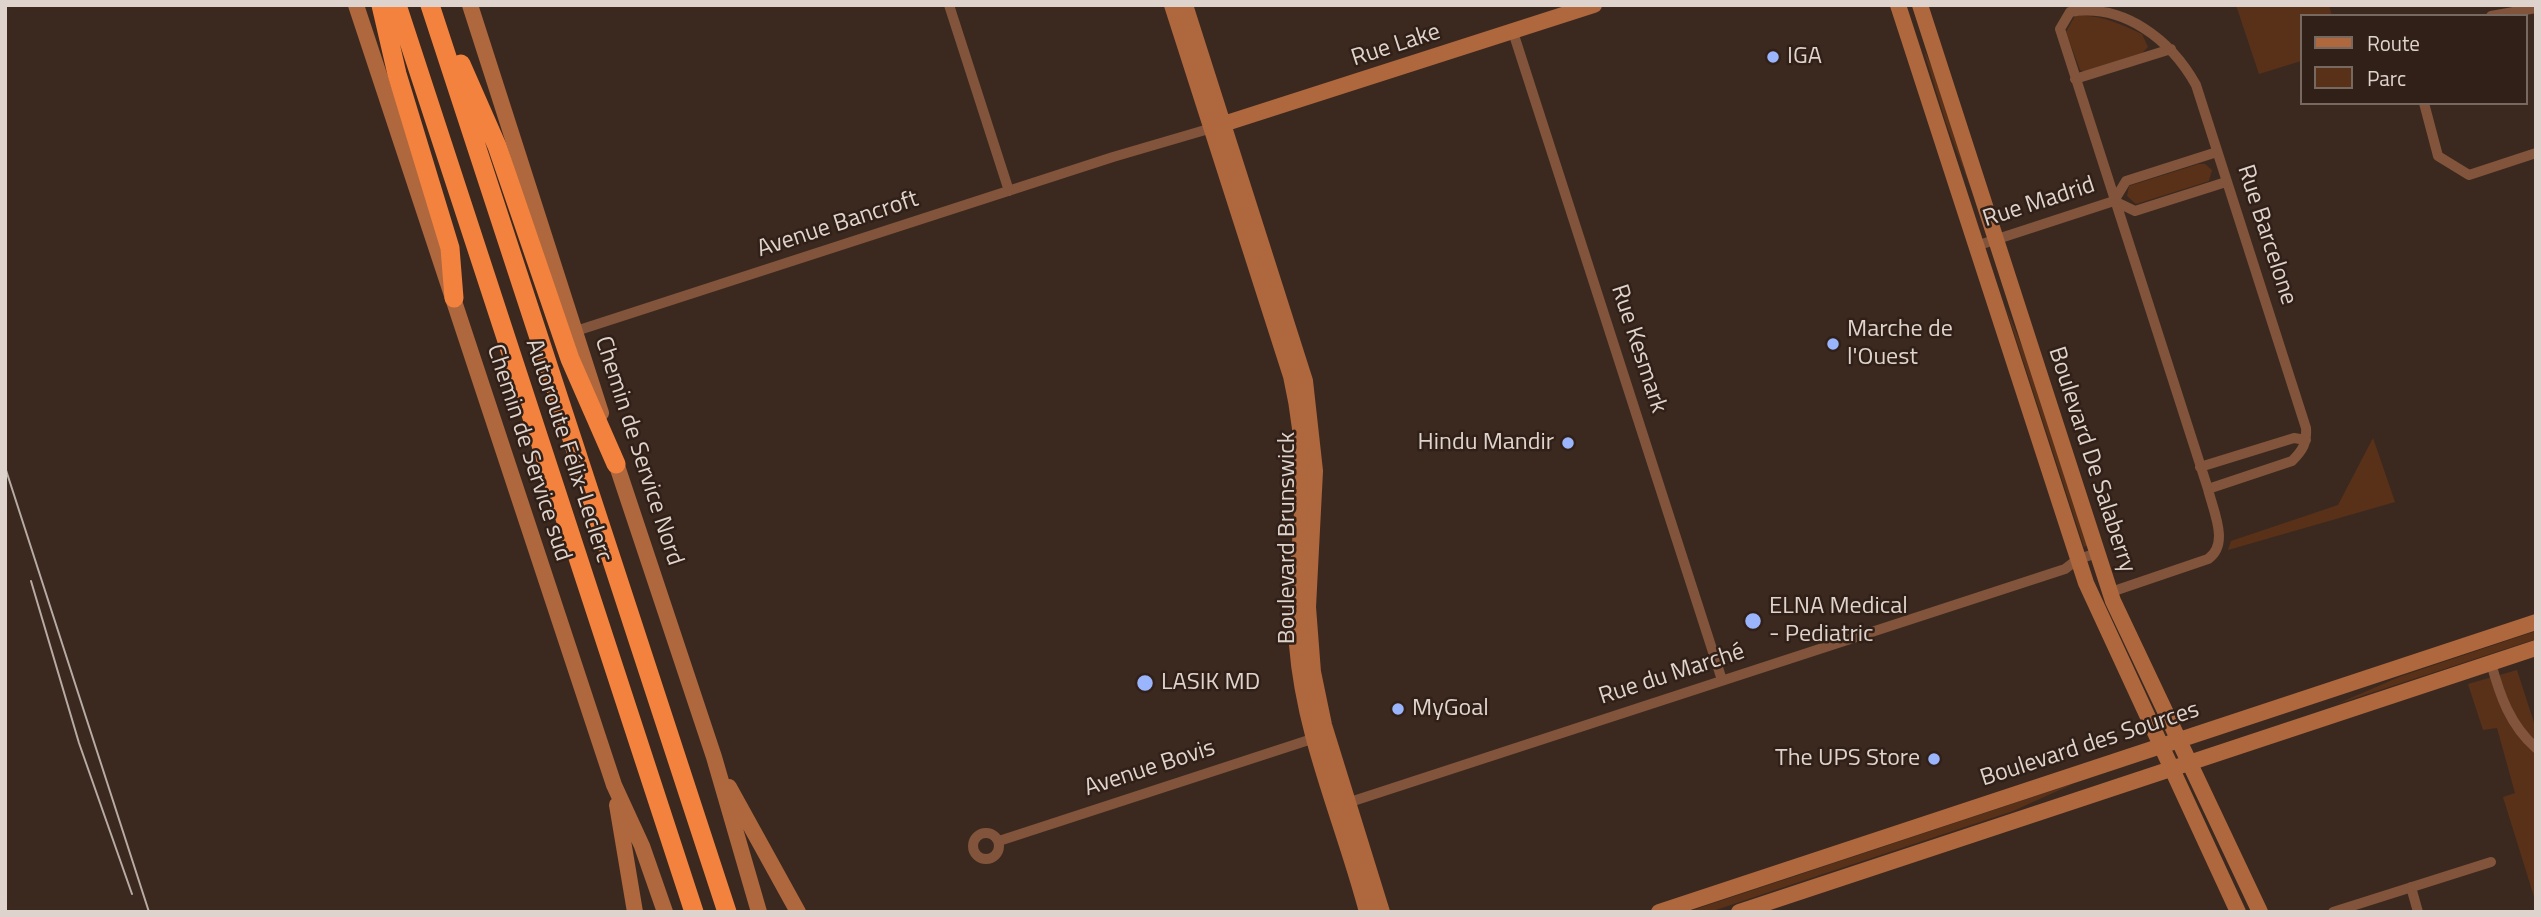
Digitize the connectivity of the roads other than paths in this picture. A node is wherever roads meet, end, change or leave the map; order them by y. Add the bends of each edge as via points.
1 (356, 5) edge
2 (381, 5) edge
3 (397, 5) edge
4 (433, 5) edge
5 (470, 5) edge
6 (948, 5) edge
7 (1172, 5) edge
8 (1185, 5) edge
9 (1594, 5) edge
10 (1898, 5) edge
11 (1920, 5) edge
12 (2536, 8) edge
13 (2502, 14) edge
14 (1513, 32) junction
15 (2171, 49) junction
16 (2075, 79) junction
17 (2425, 105) edge
18 (1218, 126) junction
19 (2217, 152) junction
20 (2536, 153) edge
21 (2227, 182) junction
22 (1009, 191) junction
23 (2115, 201) junction
24 (1996, 239) junction
25 (1976, 246) junction
26 (454, 298) junction
27 (576, 331) junction
28 (2306, 440) junction
29 (616, 464) junction
30 (2200, 467) junction
31 (2208, 489) junction
32 (2098, 553) junction
33 (2078, 559) junction
34 (2111, 592) junction
35 (2536, 622) edge
36 (2536, 648) edge
37 (2491, 663) junction
38 (1722, 680) junction
39 (1315, 738) junction
40 (2180, 740) junction
41 (2162, 746) junction
42 (2536, 748) edge
43 (714, 757) junction
44 (2189, 763) junction
45 (2172, 768) junction
46 (614, 785) junction
47 (1343, 805) junction
48 (999, 841) dead end
49 (2236, 859) junction
50 (2491, 862) dead end
51 (2219, 867) junction
52 (2411, 887) junction
53 (635, 912) edge
54 (665, 912) edge
55 (694, 912) edge
56 (727, 912) edge
57 (759, 912) edge
58 (798, 912) edge
59 (1367, 912) edge
60 (1382, 912) edge
61 (1659, 912) edge
62 (1739, 912) edge
63 (2238, 912) edge
64 (2260, 912) edge
65 (2333, 912) edge
66 (2418, 912) edge

1 - 26 street, Chemin de Service sud
2 - 26 highway via 450,248
3 - 55 highway, Autoroute Félix-Leclerc
4 - 29 highway via 498,146 569,359
4 - 56 highway, Autoroute Félix-Leclerc
5 - 27 street, Chemin de Service Nord
6 - 22 street
7 - 18 street, Boulevard Brunswick
8 - 18 street, Boulevard Brunswick
9 - 14 street, Rue Lake
10 - 25 street, Boulevard De Salaberry
11 - 24 street, Boulevard De Salaberry
12 - 13 street
14 - 18 street, Rue Lake
14 - 38 street, Rue Kesmark
15 - 16 street
15 - 16 street, Rue Barcelone via 2130,20 2106,12 2070,12 2060,29
15 - 19 street, Rue Barcelone via 2196,85
16 - 23 street, Rue Barcelone
17 - 20 street via 2438,156 2469,175
18 - 22 street, Avenue Bancroft
18 - 39 street, Boulevard Brunswick via 1297,404 1303,480 1297,644
18 - 47 street, Boulevard Brunswick via 1294,340 1307,394 1315,481 1308,593 1310,648
19 - 21 street, Rue Barcelone
19 - 23 street, Rue Madrid via 2126,181
21 - 23 street, Rue Madrid via 2134,211
21 - 28 street, Rue Barcelone
22 - 27 street, Avenue Bancroft
23 - 24 street, Rue Madrid
23 - 30 street, Rue Barcelone
24 - 25 street, Rue Madrid
24 - 32 street, Boulevard De Salaberry
25 - 33 street, Boulevard De Salaberry
26 - 46 street, Chemin de Service sud
27 - 29 street, Chemin de Service Nord
28 - 30 street via 2294,438
28 - 31 street via 2292,461
29 - 43 street, Chemin de Service Nord
30 - 31 street, Rue Barcelone
31 - 34 street, Rue Barcelone via 2220,540 2214,555
32 - 33 street, Rue du Marché
32 - 34 street, Boulevard De Salaberry
33 - 38 street, Rue du Marché via 2065,569
33 - 41 street, Boulevard De Salaberry via 2096,610
34 - 40 street, Boulevard De Salaberry
35 - 40 street, Boulevard des Sources
36 - 37 street, Boulevard des Sources
37 - 42 street via 2512,720
37 - 44 street, Boulevard des Sources
38 - 47 street, Rue du Marché
39 - 47 street, Boulevard Brunswick
39 - 48 street, Avenue Bovis
40 - 41 street, Boulevard des Sources
40 - 44 street, Boulevard De Salaberry
41 - 45 street, Boulevard De Salaberry
41 - 61 street, Boulevard des Sources
43 - 57 street, Chemin de Service Nord
43 - 58 street
44 - 45 street, Boulevard des Sources
44 - 49 street, Boulevard De Salaberry
45 - 51 street, Boulevard De Salaberry
45 - 62 street, Boulevard des Sources
46 - 53 street
46 - 54 street, Chemin de Service sud
47 - 59 street, Boulevard Brunswick
47 - 60 street, Boulevard Brunswick
49 - 51 street
49 - 64 street, Boulevard De Salaberry
50 - 52 street
51 - 63 street, Boulevard De Salaberry
52 - 65 street
52 - 66 street

